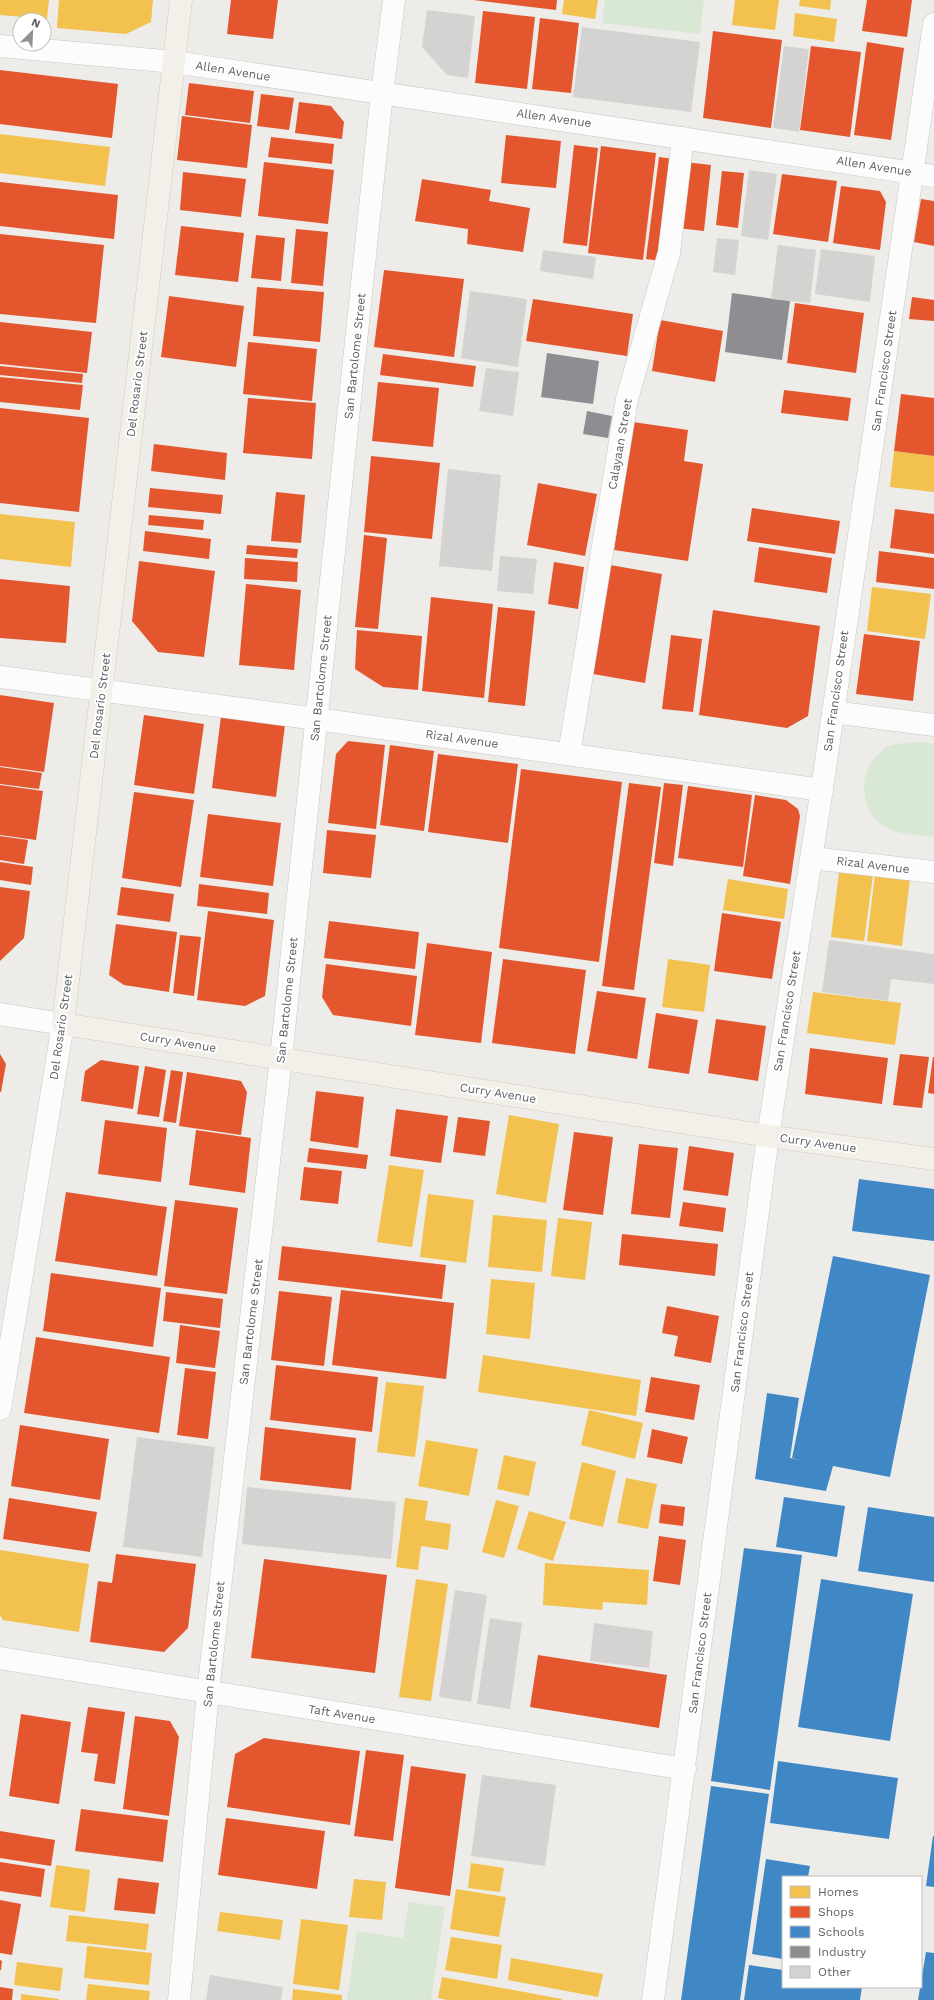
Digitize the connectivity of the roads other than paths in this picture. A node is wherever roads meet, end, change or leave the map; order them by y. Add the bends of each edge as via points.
1 (181, 0) edge
2 (394, 0) edge
3 (934, 24) edge
4 (0, 46) edge
5 (174, 62) junction
6 (382, 93) junction
7 (683, 138) junction
8 (913, 172) junction
9 (934, 176) edge
10 (0, 677) edge
11 (101, 692) junction
12 (833, 712) junction
13 (317, 719) junction
14 (934, 725) edge
15 (569, 754) junction
16 (822, 790) junction
17 (812, 858) junction
18 (934, 872) edge
19 (0, 1014) edge
20 (63, 1024) junction
21 (281, 1058) junction
22 (768, 1136) junction
23 (934, 1159) edge
24 (0, 1409) edge
25 (0, 1658) edge
26 (208, 1692) junction
27 (685, 1769) junction
28 (179, 2000) edge
29 (653, 2000) edge

1 - 5 main road, Del Rosario Street
2 - 6 street, San Bartolome Street
3 - 8 street, San Francisco Street
4 - 5 street, Allen Avenue
5 - 6 street, Allen Avenue
5 - 11 main road, Del Rosario Street
6 - 7 street, Allen Avenue
6 - 13 street, San Bartolome Street
7 - 8 street, Allen Avenue
7 - 15 street, Calayaan Street via 670,253 628,399
8 - 9 street, Allen Avenue
8 - 12 street, San Francisco Street
10 - 11 street, Rizal Avenue
11 - 13 street, Rizal Avenue
11 - 20 main road, Del Rosario Street
12 - 14 street
12 - 16 street, San Francisco Street
13 - 15 street, Rizal Avenue
13 - 21 street, San Bartolome Street
15 - 16 street, Rizal Avenue
16 - 17 street, San Francisco Street
17 - 18 street, Rizal Avenue
17 - 22 street, San Francisco Street
19 - 20 street
20 - 21 main road, Curry Avenue
20 - 24 street, Del Rosario Street
21 - 22 main road, Curry Avenue
21 - 26 street, San Bartolome Street
22 - 23 main road, Curry Avenue
22 - 27 street, San Francisco Street
25 - 26 street, Taft Avenue
26 - 27 street, Taft Avenue
26 - 28 street, San Bartolome Street
27 - 29 street, San Francisco Street

